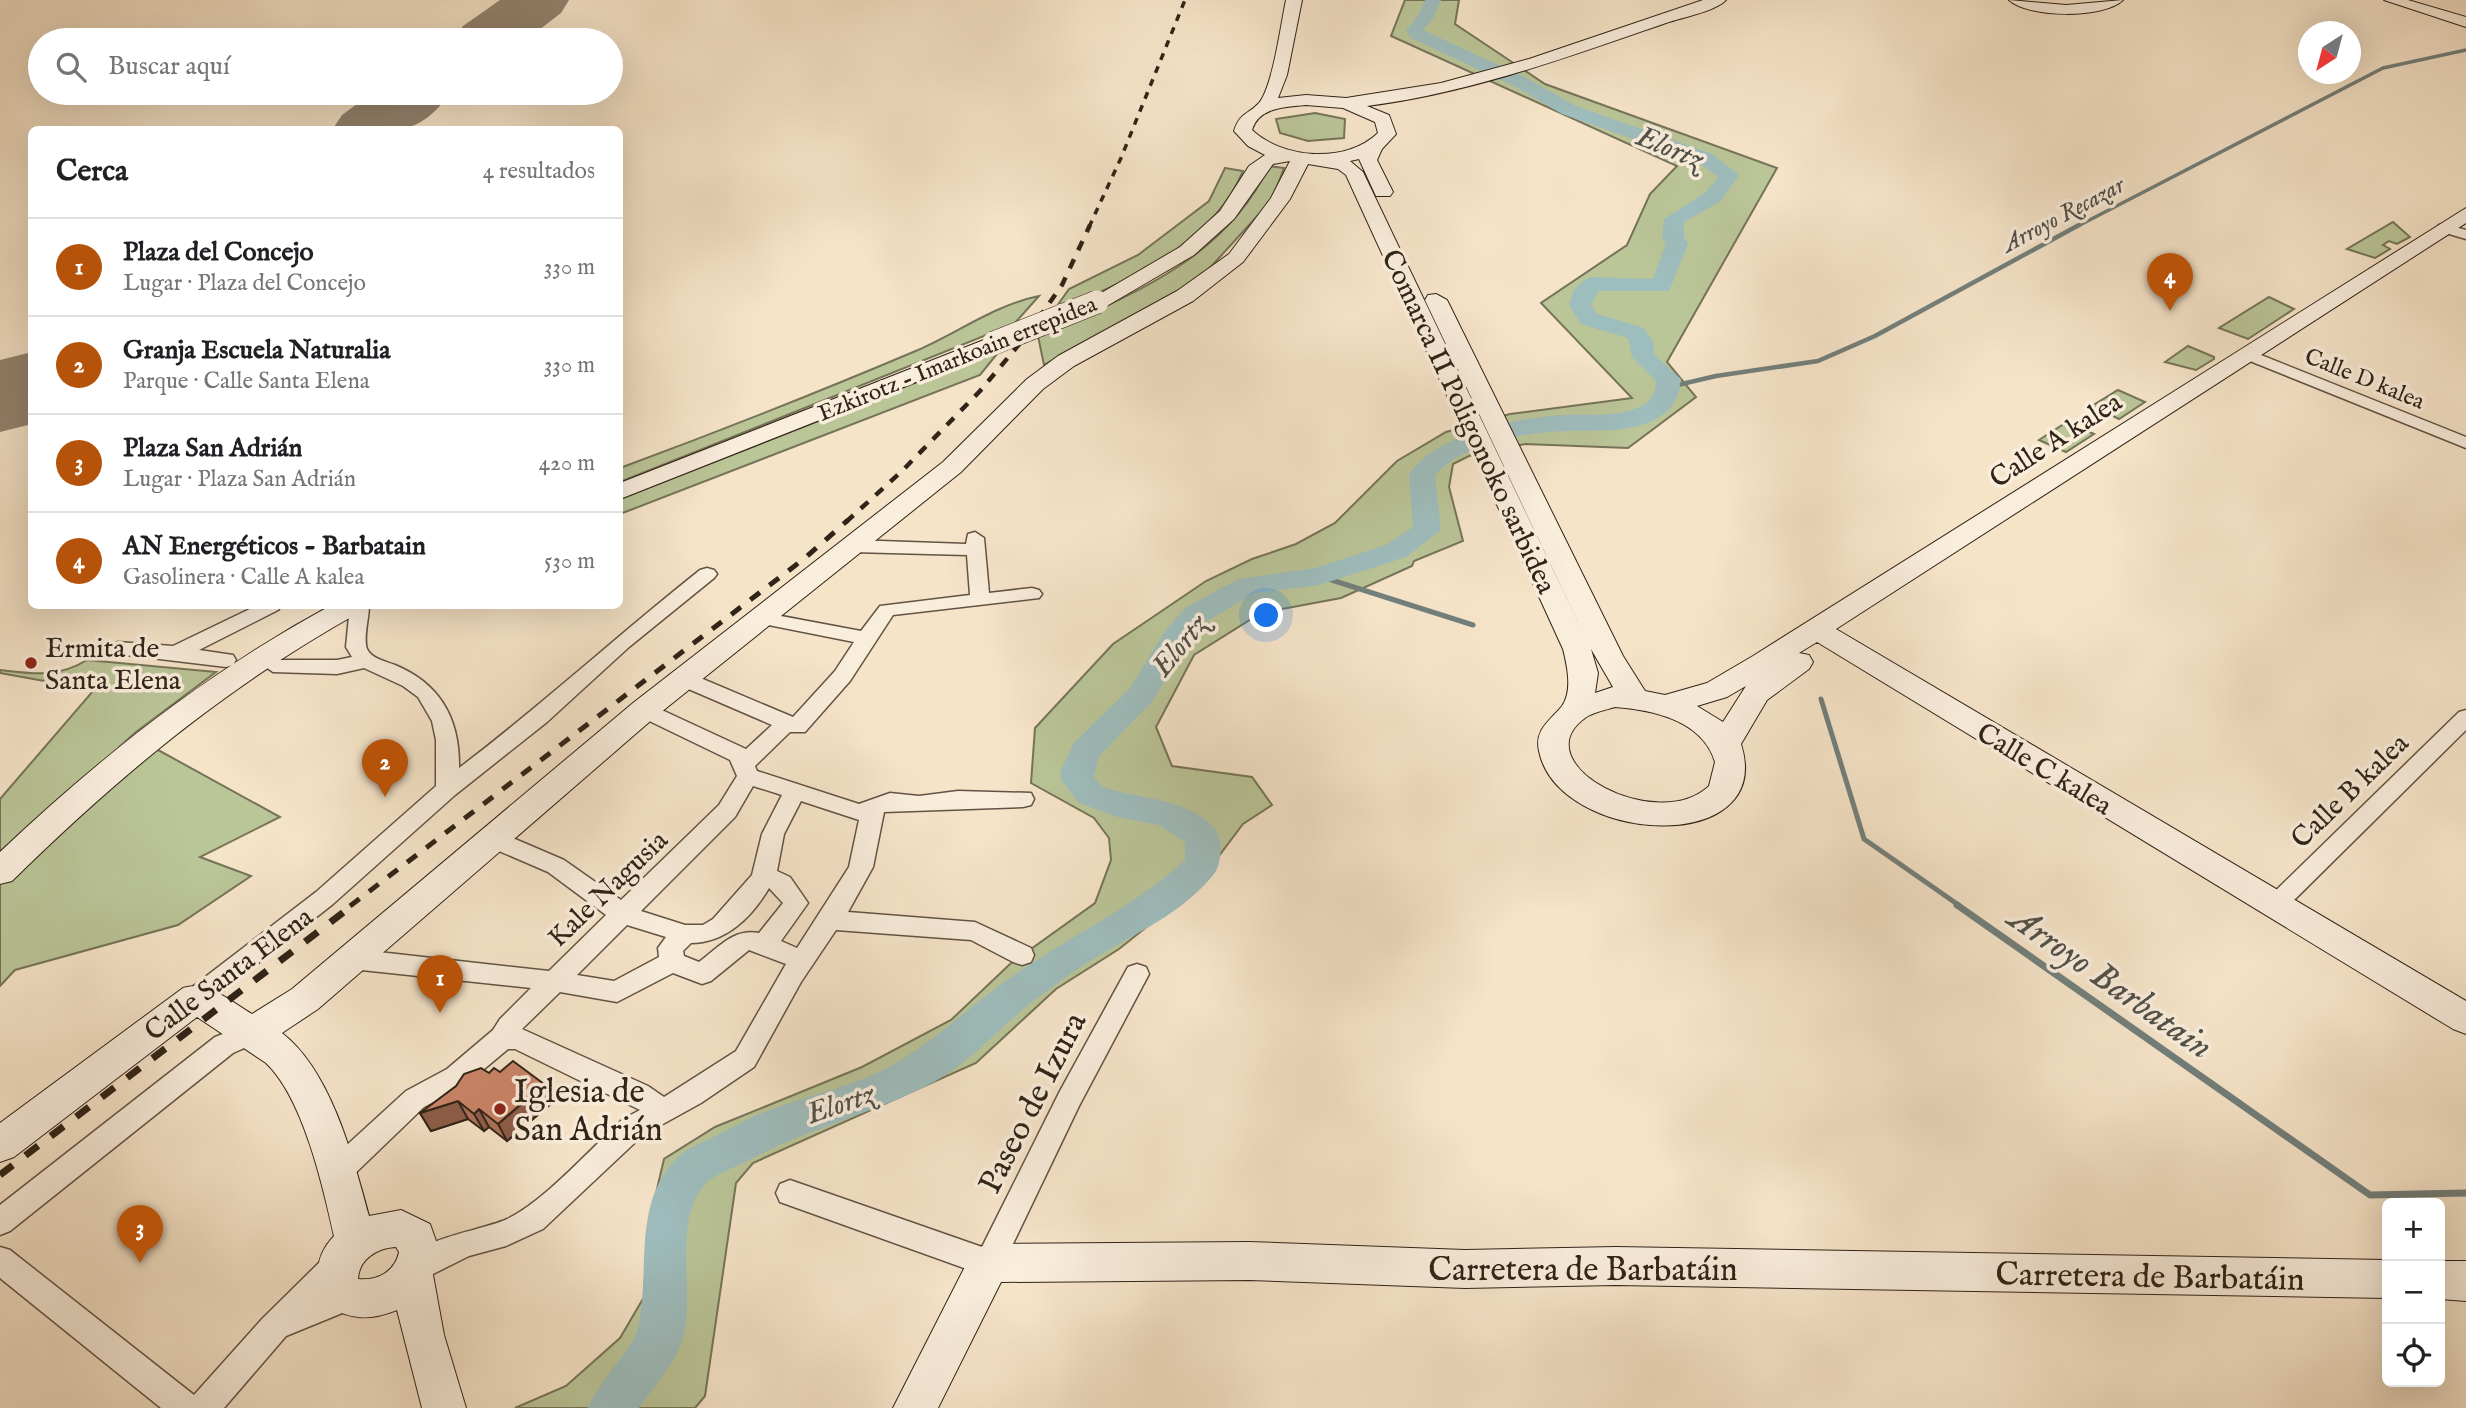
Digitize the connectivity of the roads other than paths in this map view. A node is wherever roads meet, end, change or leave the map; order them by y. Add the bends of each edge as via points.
1 (1294, 0) edge
2 (1718, 0) edge
3 (2017, 0) edge
4 (2115, 0) edge
5 (2392, 0) edge
6 (2466, 22) edge
7 (1279, 75) junction
8 (1409, 97) junction
9 (1337, 102) junction
10 (1266, 106) junction
11 (1383, 119) junction
12 (1249, 140) junction
13 (1374, 147) junction
14 (1303, 157) junction
15 (1256, 170) junction
16 (2460, 228) edge
17 (2255, 358) junction
18 (1483, 422) junction
19 (2466, 443) edge
20 (1499, 456) junction
21 (623, 491) edge
22 (852, 546) junction
23 (707, 575) dead end
24 (1032, 594) dead end
25 (980, 598) junction
26 (265, 609) edge
27 (345, 609) edge
28 (360, 609) edge
29 (760, 618) junction
30 (1824, 634) junction
31 (866, 638) junction
32 (118, 648) dead end
33 (176, 653) junction
34 (226, 660) dead end
35 (365, 661) junction
36 (273, 665) dead end
37 (684, 679) junction
38 (1634, 697) junction
39 (1670, 704) junction
40 (1578, 707) junction
41 (644, 710) junction
42 (2466, 717) edge
43 (787, 723) junction
44 (1724, 746) junction
45 (745, 770) junction
46 (447, 789) junction
47 (794, 793) junction
48 (1023, 799) dead end
49 (873, 809) junction
50 (493, 839) junction
51 (0, 872) edge
52 (764, 876) junction
53 (2274, 906) junction
54 (624, 915) junction
55 (830, 920) junction
56 (685, 934) junction
57 (765, 944) junction
58 (1022, 955) dead end
59 (352, 959) junction
60 (802, 961) junction
61 (672, 962) junction
62 (1137, 974) dead end
63 (554, 981) junction
64 (196, 998) junction
65 (2466, 1019) edge
66 (251, 1034) junction
67 (502, 1038) junction
68 (662, 1110) junction
69 (0, 1145) edge
70 (339, 1183) junction
71 (790, 1192) dead end
72 (0, 1223) edge
73 (0, 1260) edge
74 (382, 1263) junction
75 (989, 1263) junction
76 (2382, 1279) edge
77 (2445, 1280) edge
78 (2466, 1281) edge
79 (443, 1404) edge
80 (186, 1408) edge
81 (203, 1408) edge
82 (915, 1408) edge

1 - 7 street
2 - 8 street via 1480,79
3 - 4 street via 2081,11
5 - 6 street
7 - 9 street via 1287,84
7 - 10 street
8 - 9 street
8 - 11 street via 1385,109
9 - 10 street via 1306,100
9 - 11 street via 1361,107
10 - 12 street via 1244,122
11 - 13 street via 1387,134
12 - 14 street, Comarca II Poligonoko sarbidea
12 - 15 street
13 - 14 street via 1359,153
13 - 18 street, Comarca II Poligonoko sarbidea via 1368,155 1371,167
14 - 15 street via 1266,160
14 - 18 street, Comarca II Poligonoko sarbidea via 1345,165 1354,173
14 - 22 street via 1280,199 1236,258 1185,296 1066,361 1035,384 974,448
15 - 21 street, Ezkirotz - Imarkoain errepidea, bridge via 1234,206 1187,251 1097,302
16 - 17 street, Calle A kalea
17 - 19 street, Calle D kalea
17 - 30 street, Calle A kalea
18 - 20 street, Comarca II Poligonoko sarbidea
20 - 38 street, Comarca II Poligonoko sarbidea
20 - 40 street, Comarca II Poligonoko sarbidea via 1577,649 1583,673
22 - 25 street via 976,544
22 - 29 street
23 - 46 street, Calle Santa Elena via 622,642 540,717
24 - 25 street
25 - 31 street, Kale Nagusia via 887,610
26 - 33 street
27 - 51 street via 241,667 158,727 68,804
28 - 35 street via 356,647
29 - 31 street
29 - 37 street
30 - 39 street, Calle A kalea via 1717,690
30 - 44 street, Calle A kalea via 1756,693
30 - 53 street, Calle C kalea
31 - 43 street, Kale Nagusia via 843,676 797,727
32 - 33 street
33 - 34 street
35 - 36 street via 337,667
35 - 46 street via 421,686 440,710 449,754
37 - 41 street
37 - 43 street
38 - 39 street
38 - 40 street
39 - 44 street via 1712,729
40 - 44 street via 1562,720 1554,737 1555,756 1564,776 1608,807 1637,815 1666,817 1693,812 1714,800 1727,784 1730,765
41 - 45 street via 739,755
41 - 50 street
42 - 53 street, Calle B kalea
43 - 45 street, Kale Nagusia
45 - 47 street
45 - 54 street, Kale Nagusia via 727,811
46 - 64 street, Calle Santa Elena via 351,878
47 - 49 street via 859,812
47 - 52 street via 773,834
48 - 49 street via 890,801
49 - 55 street via 861,867
50 - 54 street via 556,866
50 - 59 street
52 - 56 street via 722,926 706,934
52 - 57 street via 782,883 796,903
53 - 65 street, Calle C kalea
54 - 56 street
54 - 63 street, Kale Nagusia
55 - 58 street via 975,931
55 - 60 street
56 - 61 street via 670,947
57 - 60 street
57 - 61 street via 745,940 702,974
59 - 63 street
59 - 66 street via 305,999
60 - 68 street via 745,1059
61 - 63 street via 617,992
62 - 75 street, Paseo de Izura via 1069,1098
63 - 67 street, Kale Nagusia
64 - 66 street
64 - 69 street, Calle Santa Elena
66 - 70 street via 284,1057 301,1078
66 - 72 street via 224,1045
67 - 68 street via 517,1038 639,1094
67 - 70 street, Kale Nagusia via 456,1077 415,1099
68 - 74 street via 633,1127 533,1220 506,1233
70 - 74 street
71 - 75 street, Carretera de Barbatáin
73 - 80 street
74 - 79 street via 404,1315 423,1335
74 - 81 street via 272,1329
75 - 76 street, Carretera de Barbatáin via 1249,1261 1465,1269 1616,1266
75 - 82 street
77 - 78 street

